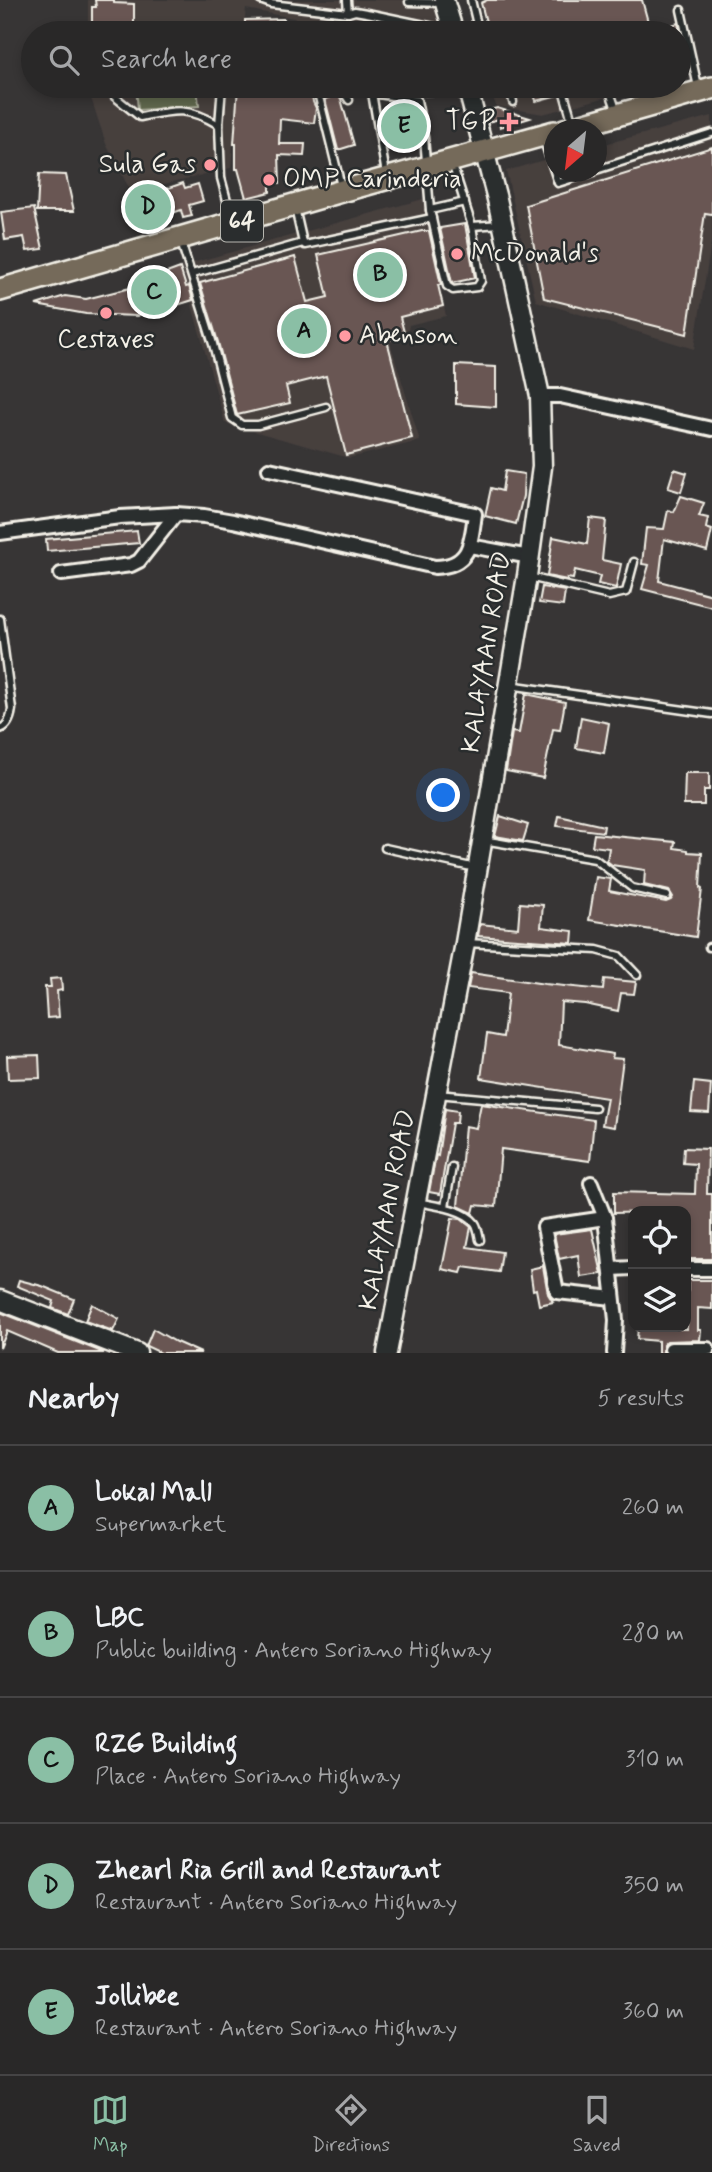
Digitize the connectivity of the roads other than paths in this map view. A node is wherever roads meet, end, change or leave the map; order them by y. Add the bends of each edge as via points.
1 (260, 0) edge
2 (347, 0) edge
3 (471, 0) edge
4 (409, 2) dead end
5 (445, 2) edge
6 (681, 10) dead end
7 (348, 13) junction
8 (401, 21) edge
9 (452, 21) edge
10 (476, 21) edge
11 (684, 21) edge
12 (691, 42) edge
13 (706, 90) edge
14 (116, 98) edge
15 (221, 98) edge
16 (318, 98) edge
17 (373, 98) edge
18 (404, 98) edge
19 (471, 98) edge
20 (512, 98) edge
21 (561, 98) edge
22 (612, 98) edge
23 (643, 98) edge
24 (513, 102) dead end
25 (617, 114) junction
26 (560, 119) edge
27 (600, 119) edge
28 (219, 125) junction
29 (712, 133) edge
30 (544, 135) edge
31 (484, 153) junction
32 (452, 161) junction
33 (428, 167) junction
34 (607, 167) edge
35 (387, 179) junction
36 (342, 191) junction
37 (465, 202) junction
38 (295, 206) junction
39 (431, 214) junction
40 (233, 223) junction
41 (503, 224) junction
42 (472, 226) junction
43 (180, 239) junction
44 (303, 243) junction
45 (192, 274) junction
46 (0, 290) edge
47 (540, 396) junction
48 (326, 407) dead end
49 (712, 429) edge
50 (269, 469) dead end
51 (176, 514) junction
52 (0, 533) edge
53 (470, 547) junction
54 (530, 557) junction
55 (634, 562) dead end
56 (61, 574) dead end
57 (527, 576) junction
58 (0, 619) edge
59 (509, 685) junction
60 (712, 714) edge
61 (0, 729) edge
62 (482, 840) junction
63 (385, 848) dead end
64 (478, 869) junction
65 (667, 895) dead end
66 (465, 943) junction
67 (637, 975) dead end
68 (437, 1094) junction
69 (595, 1108) dead end
70 (452, 1167) dead end
71 (590, 1183) dead end
72 (415, 1202) junction
73 (445, 1208) junction
74 (605, 1219) junction
75 (480, 1240) dead end
76 (628, 1268) edge
77 (611, 1269) junction
78 (691, 1269) edge
79 (712, 1269) edge
80 (613, 1298) junction
81 (0, 1300) edge
82 (708, 1346) edge
83 (671, 1349) dead end
84 (137, 1353) edge
85 (387, 1353) edge
86 (614, 1353) edge

1 - 7 lane
2 - 7 lane
3 - 10 lane
4 - 5 lane
5 - 9 street
6 - 11 lane
7 - 8 lane
12 - 13 lane
14 - 28 lane via 140,117 176,110
15 - 28 lane
16 - 36 lane
17 - 35 lane
18 - 33 lane via 417,100
19 - 31 street, KALAYAAN ROAD
20 - 24 lane
21 - 26 lane
22 - 25 lane
23 - 25 main road, 64
25 - 27 main road, 64
28 - 40 lane via 221,178
29 - 34 lane
30 - 31 main road, 64
31 - 32 main road, 64
31 - 41 street, KALAYAAN ROAD
32 - 33 main road, 64
32 - 37 lane
33 - 35 main road, 64
33 - 39 lane
35 - 36 main road, 64
36 - 38 main road, 64
37 - 39 lane
37 - 42 lane
38 - 40 main road, 64
38 - 44 lane
39 - 42 lane via 447,286 453,290 481,283
39 - 44 lane
40 - 43 main road, 64
41 - 42 lane
41 - 47 street, KALAYAAN ROAD
43 - 45 lane
43 - 46 main road, 64
44 - 45 lane
45 - 48 lane via 235,421 257,425
47 - 49 street via 560,396
47 - 54 street, KALAYAAN ROAD via 542,467
50 - 53 street via 475,514
51 - 52 street
51 - 53 street via 233,521 435,567 454,564
51 - 56 street via 139,561
53 - 54 street
54 - 57 street, KALAYAAN ROAD
55 - 57 lane via 626,592 609,596
57 - 59 street, KALAYAAN ROAD
58 - 61 lane via 12,709
59 - 60 lane
59 - 62 street, KALAYAAN ROAD
62 - 64 street, KALAYAAN ROAD
62 - 65 lane via 596,859 632,888
63 - 64 lane
64 - 66 street, KALAYAAN ROAD
66 - 67 lane via 597,950 619,956
66 - 68 street, KALAYAAN ROAD
68 - 69 lane
68 - 72 street, KALAYAAN ROAD
70 - 73 lane
71 - 74 street
72 - 73 lane
72 - 85 street, KALAYAAN ROAD
73 - 75 lane via 475,1223
74 - 77 street
74 - 80 street via 544,1227 557,1292
76 - 77 street
77 - 80 street
78 - 79 street
80 - 86 street
81 - 84 street
82 - 83 street

